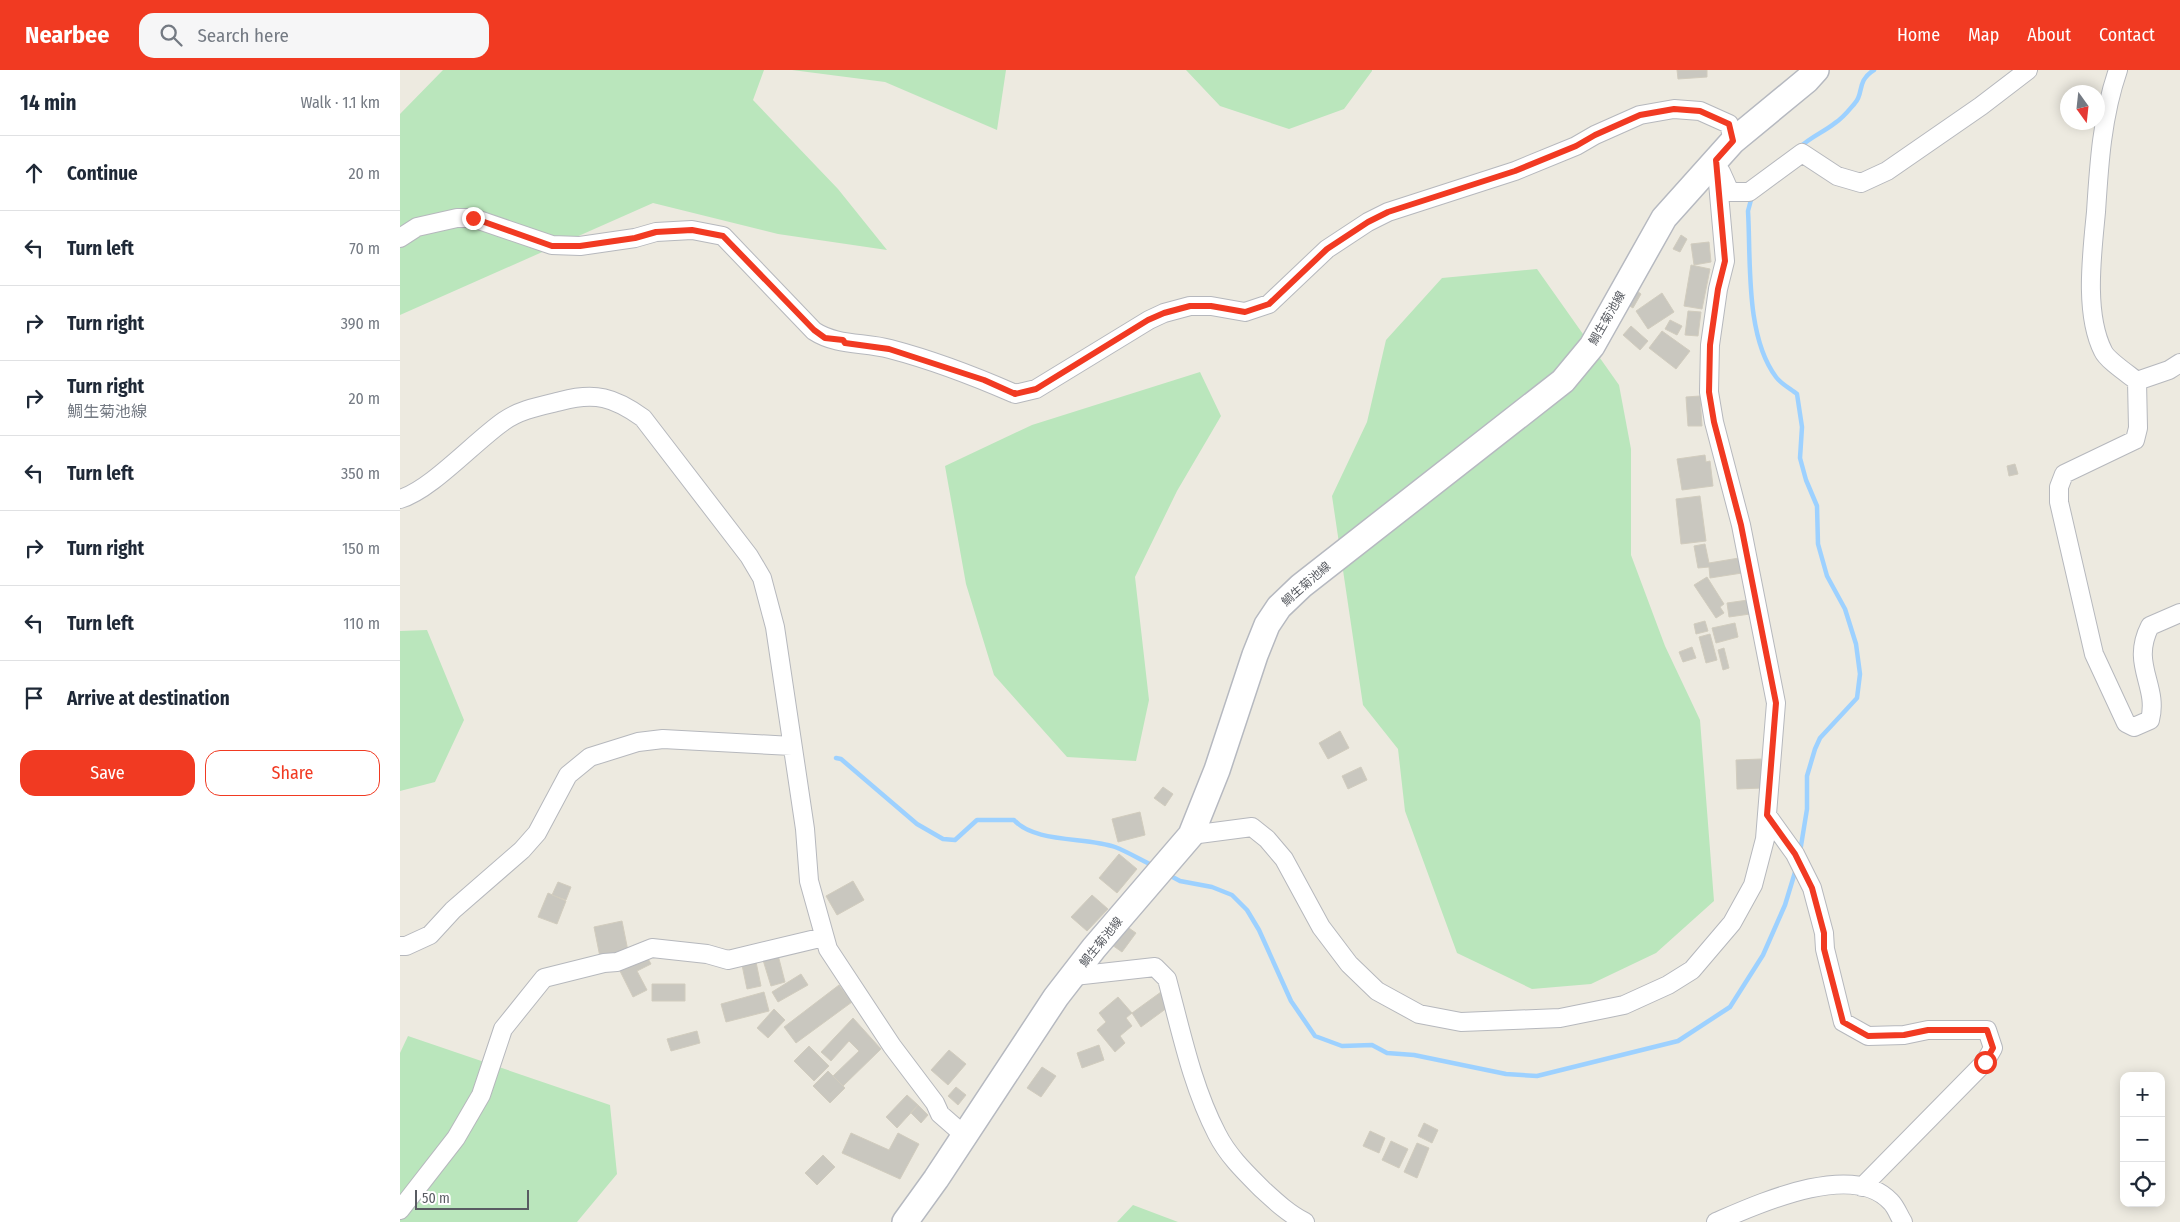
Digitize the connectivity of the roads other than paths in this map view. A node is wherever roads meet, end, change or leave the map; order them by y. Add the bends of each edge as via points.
1 (1816, 70) edge
2 (2028, 70) edge
3 (2118, 70) edge
4 (1733, 141) junction
5 (1716, 160) junction
6 (400, 238) edge
7 (2180, 363) edge
8 (2137, 381) junction
9 (400, 499) edge
10 (2180, 613) edge
11 (792, 746) junction
12 (1767, 815) junction
13 (1191, 835) junction
14 (824, 937) junction
15 (400, 946) edge
16 (1074, 976) junction
17 (964, 1134) junction
18 (1862, 1187) junction
19 (400, 1210) edge
20 (905, 1222) edge
21 (1305, 1222) edge
22 (1716, 1222) edge
23 (1903, 1222) edge

1 - 4 main road, 鯛生菊池線
2 - 5 street via 1887,172 1861,183 1837,176 1802,153 1749,192 1730,192
3 - 8 street via 2102,135 2091,308 2102,351
4 - 5 main road, 鯛生菊池線
4 - 6 street via 1729,124 1700,111 1674,109 1640,115 1515,171 1388,212 1368,222 1327,249 1269,304 1245,312 1190,306 1164,313 1036,389 1015,394 984,380 889,349 825,338 723,236 692,230 656,232 580,246 552,246 473,218 457,218 417,227
5 - 12 street via 1725,261 1713,326 1709,392 1741,525 1776,703
5 - 13 main road, 鯛生菊池線 via 1664,218 1592,346 1563,381 1301,586 1279,607 1267,625 1255,655 1217,770
7 - 8 street
8 - 10 street via 2138,428 2135,440 2064,474 2059,487 2059,502 2094,654 2126,723 2134,727 2150,720 2153,709 2141,654 2143,639 2150,626
9 - 11 street via 432,480 504,421 525,410 581,396 608,398 628,407 642,418 749,556 762,578 775,627
11 - 14 street via 805,829 809,881
11 - 15 street via 663,739 638,742 590,757 568,775 537,833 522,850 454,910 430,936
12 - 13 street via 1766,839 1753,885 1732,923 1692,970 1668,985 1624,1004 1560,1018 1461,1022 1419,1014 1377,991 1349,964 1321,927 1284,859 1252,827
12 - 18 street via 1795,854 1812,888 1843,1022 1868,1036 1904,1035 1928,1030 1987,1030 1993,1048 1985,1062
13 - 16 main road, 鯛生菊池線
14 - 17 street via 828,949 940,1114
14 - 19 street via 728,960 707,954 652,948 617,962 544,978 503,1028 481,1095 456,1138
16 - 17 main road, 鯛生菊池線 via 1056,997
16 - 21 street via 1155,967 1167,979 1198,1091 1218,1135 1241,1168 1278,1204
17 - 20 main road, 鯛生菊池線
18 - 22 street via 1830,1184 1764,1201
18 - 23 street via 1868,1187 1890,1202

